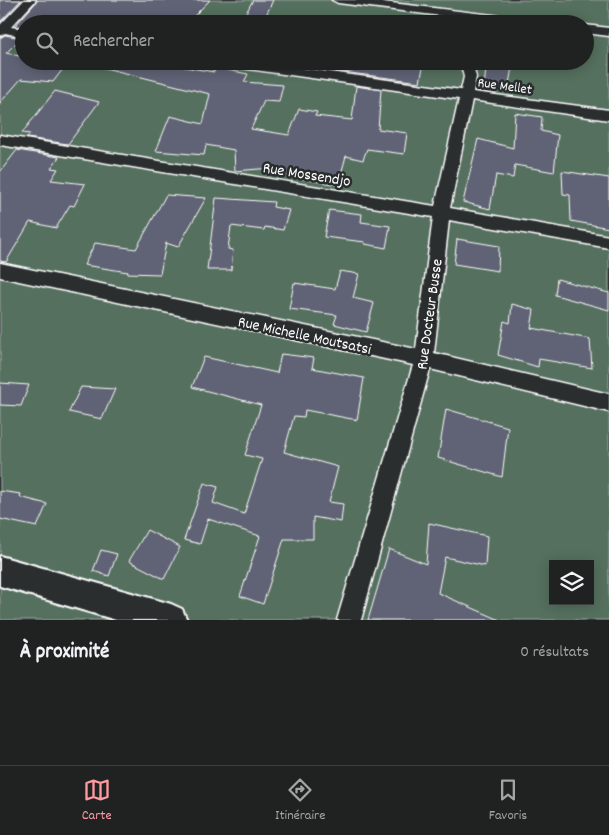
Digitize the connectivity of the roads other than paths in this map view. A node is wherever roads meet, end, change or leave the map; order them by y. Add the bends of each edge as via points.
1 (30, 0) edge
2 (338, 0) edge
3 (460, 0) edge
4 (16, 15) edge
5 (432, 15) edge
6 (458, 15) edge
7 (15, 16) edge
8 (1, 30) edge
9 (594, 30) edge
10 (15, 32) edge
11 (609, 32) edge
12 (283, 70) edge
13 (468, 70) edge
14 (466, 96) junction
15 (609, 115) edge
16 (0, 140) edge
17 (442, 211) junction
18 (609, 242) edge
19 (0, 270) edge
20 (424, 359) junction
21 (609, 403) edge
22 (0, 571) edge
23 (171, 620) edge
24 (349, 620) edge

1 - 4 street
2 - 5 street
3 - 6 street
7 - 8 street
8 - 10 street
9 - 11 street
12 - 14 street, Rue Mellet
13 - 14 street, Rue Docteur Busse
14 - 15 street, Rue Mellet
14 - 17 street, Rue Docteur Busse
16 - 17 street, Rue Mossendjo
17 - 18 street, Rue Mossendjo
17 - 20 street, Rue Docteur Busse
19 - 20 street, Rue Michelle Moutsatsi
20 - 21 street, Rue Michelle Moutsatsi
20 - 24 street, Rue Docteur Busse
22 - 23 main road

